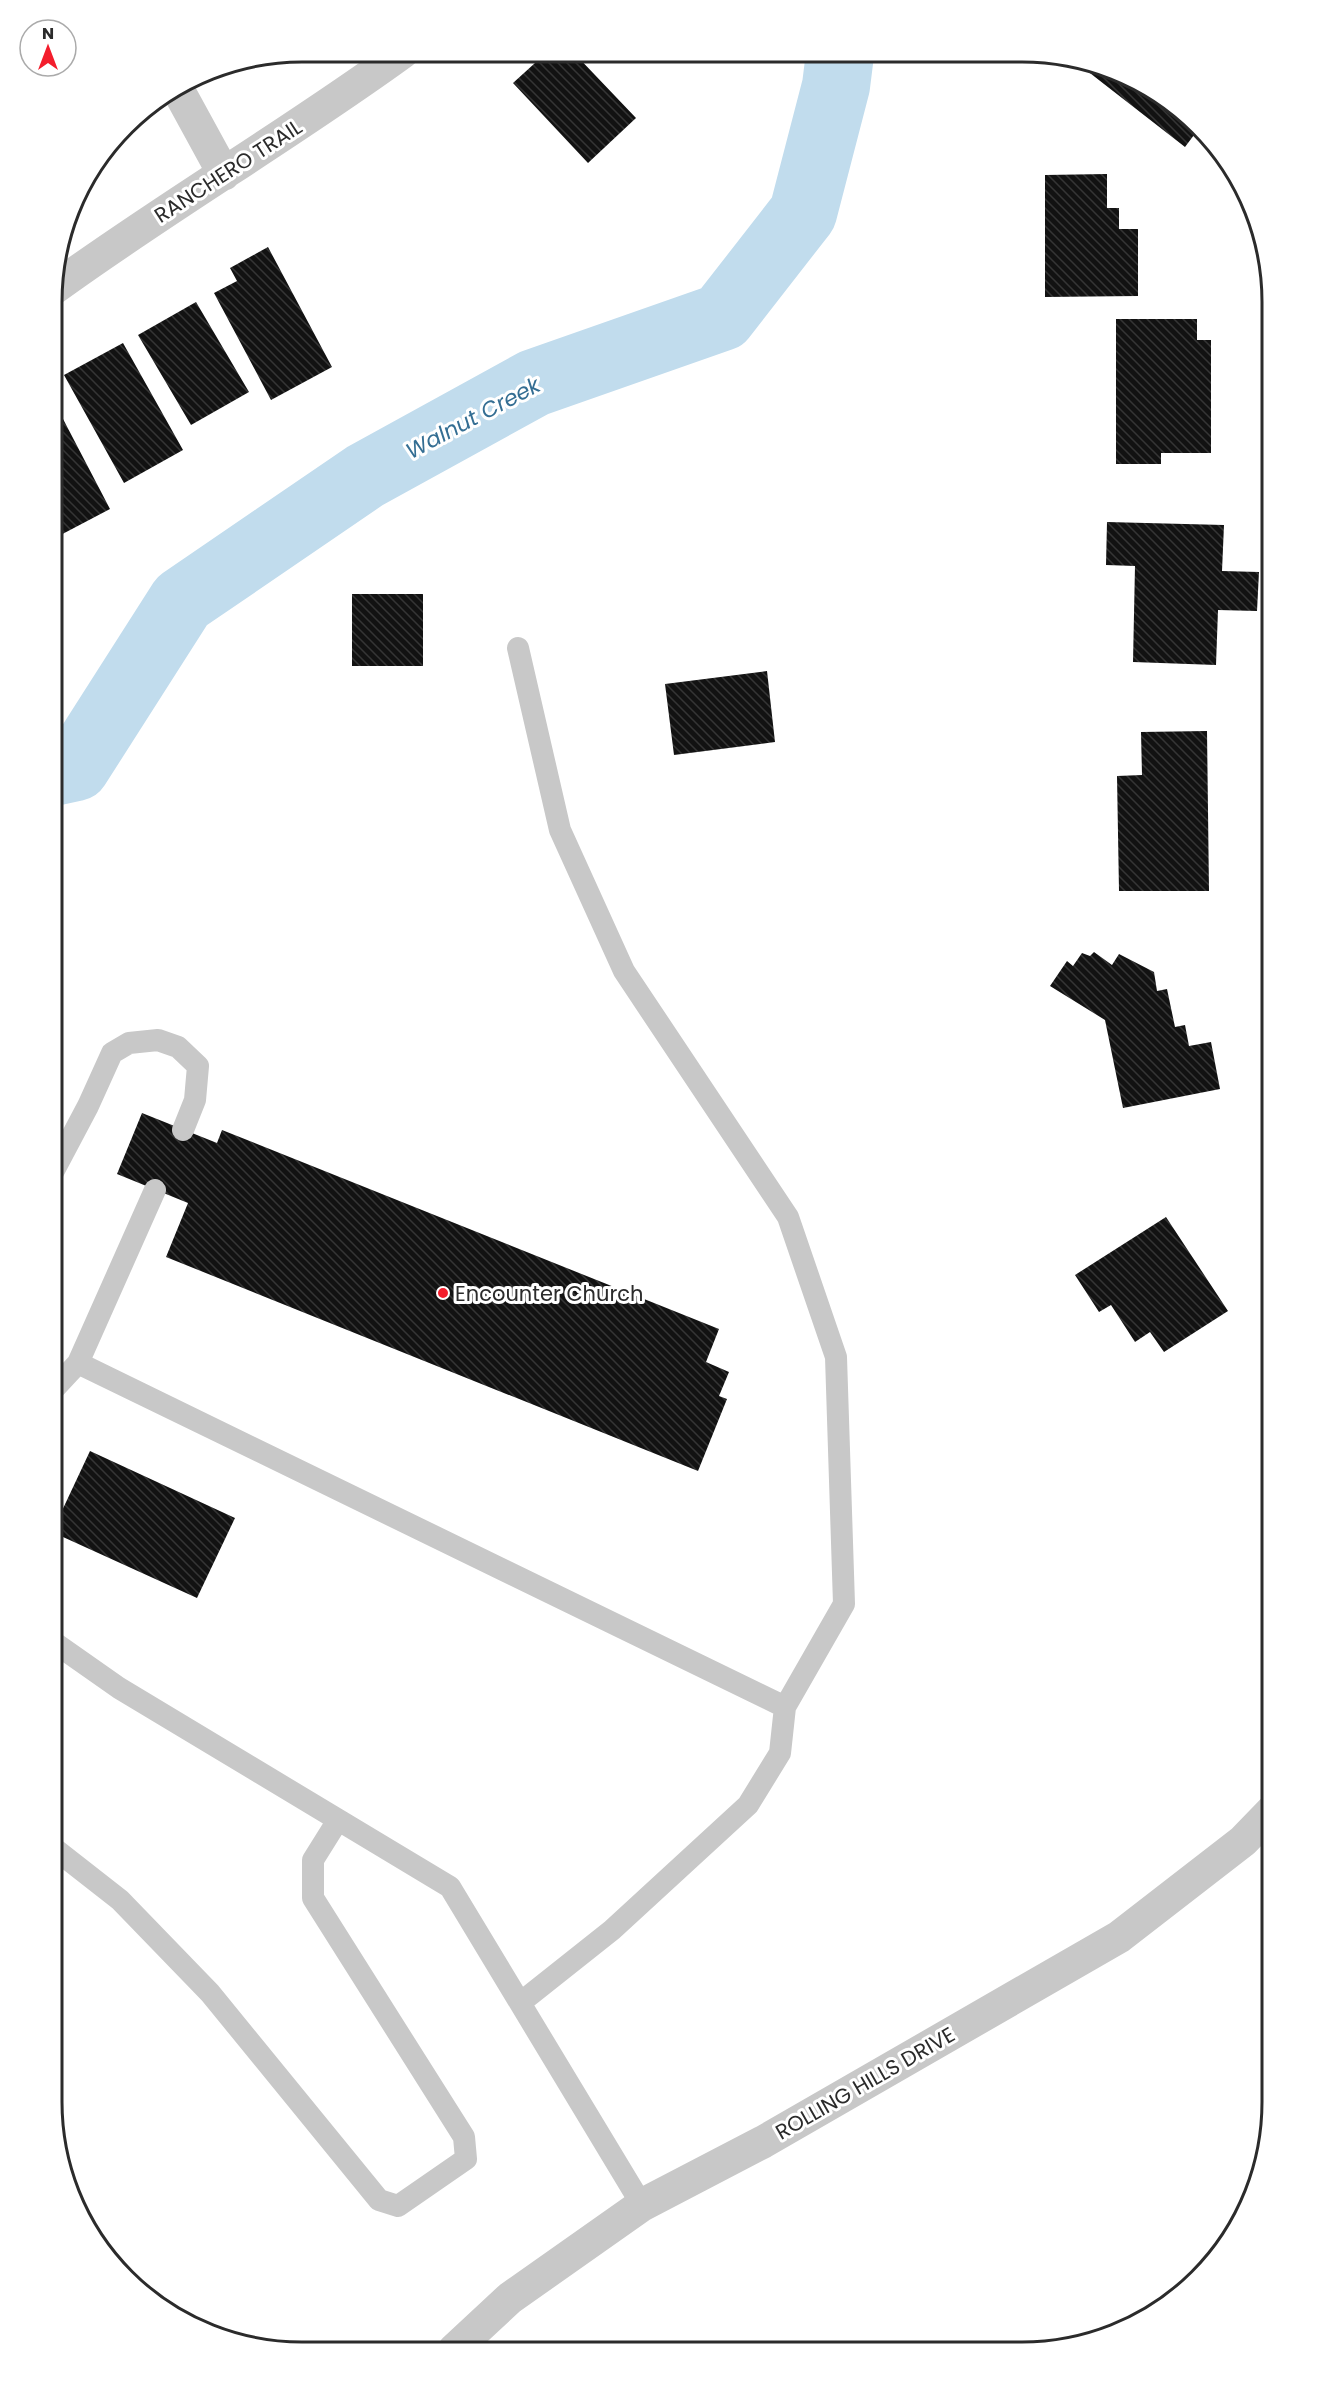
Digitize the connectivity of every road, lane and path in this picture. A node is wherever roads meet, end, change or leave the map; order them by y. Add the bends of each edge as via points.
1 (389, 62) edge
2 (181, 95) edge
3 (224, 174) junction
4 (62, 283) edge
5 (518, 648) dead end
6 (183, 1130) dead end
7 (62, 1155) edge
8 (155, 1190) dead end
9 (78, 1363) junction
10 (62, 1380) edge
11 (62, 1648) edge
12 (785, 1707) junction
13 (338, 1820) junction
14 (1262, 1821) edge
15 (62, 1855) edge
16 (520, 2003) junction
17 (642, 2205) junction
18 (463, 2342) edge

1 - 3 street, RANCHERO TRAIL
2 - 3 street
3 - 4 street, RANCHERO TRAIL
5 - 12 lane via 560,830 624,971 788,1217 836,1358 844,1604
6 - 7 lane via 195,1100 198,1066 178,1047 158,1040 129,1043 112,1053
8 - 9 lane
9 - 10 lane
9 - 12 lane
11 - 13 lane via 120,1688
12 - 16 lane via 780,1753 748,1804 612,1930
13 - 15 lane via 313,1860 313,1898 464,2137 466,2159 398,2206 380,2200 210,1993 128,1909
13 - 16 lane via 450,1887
14 - 17 street, ROLLING HILLS DRIVE via 1243,1841 1119,1937 763,2142
16 - 17 lane
17 - 18 street, ROLLING HILLS DRIVE via 510,2298

